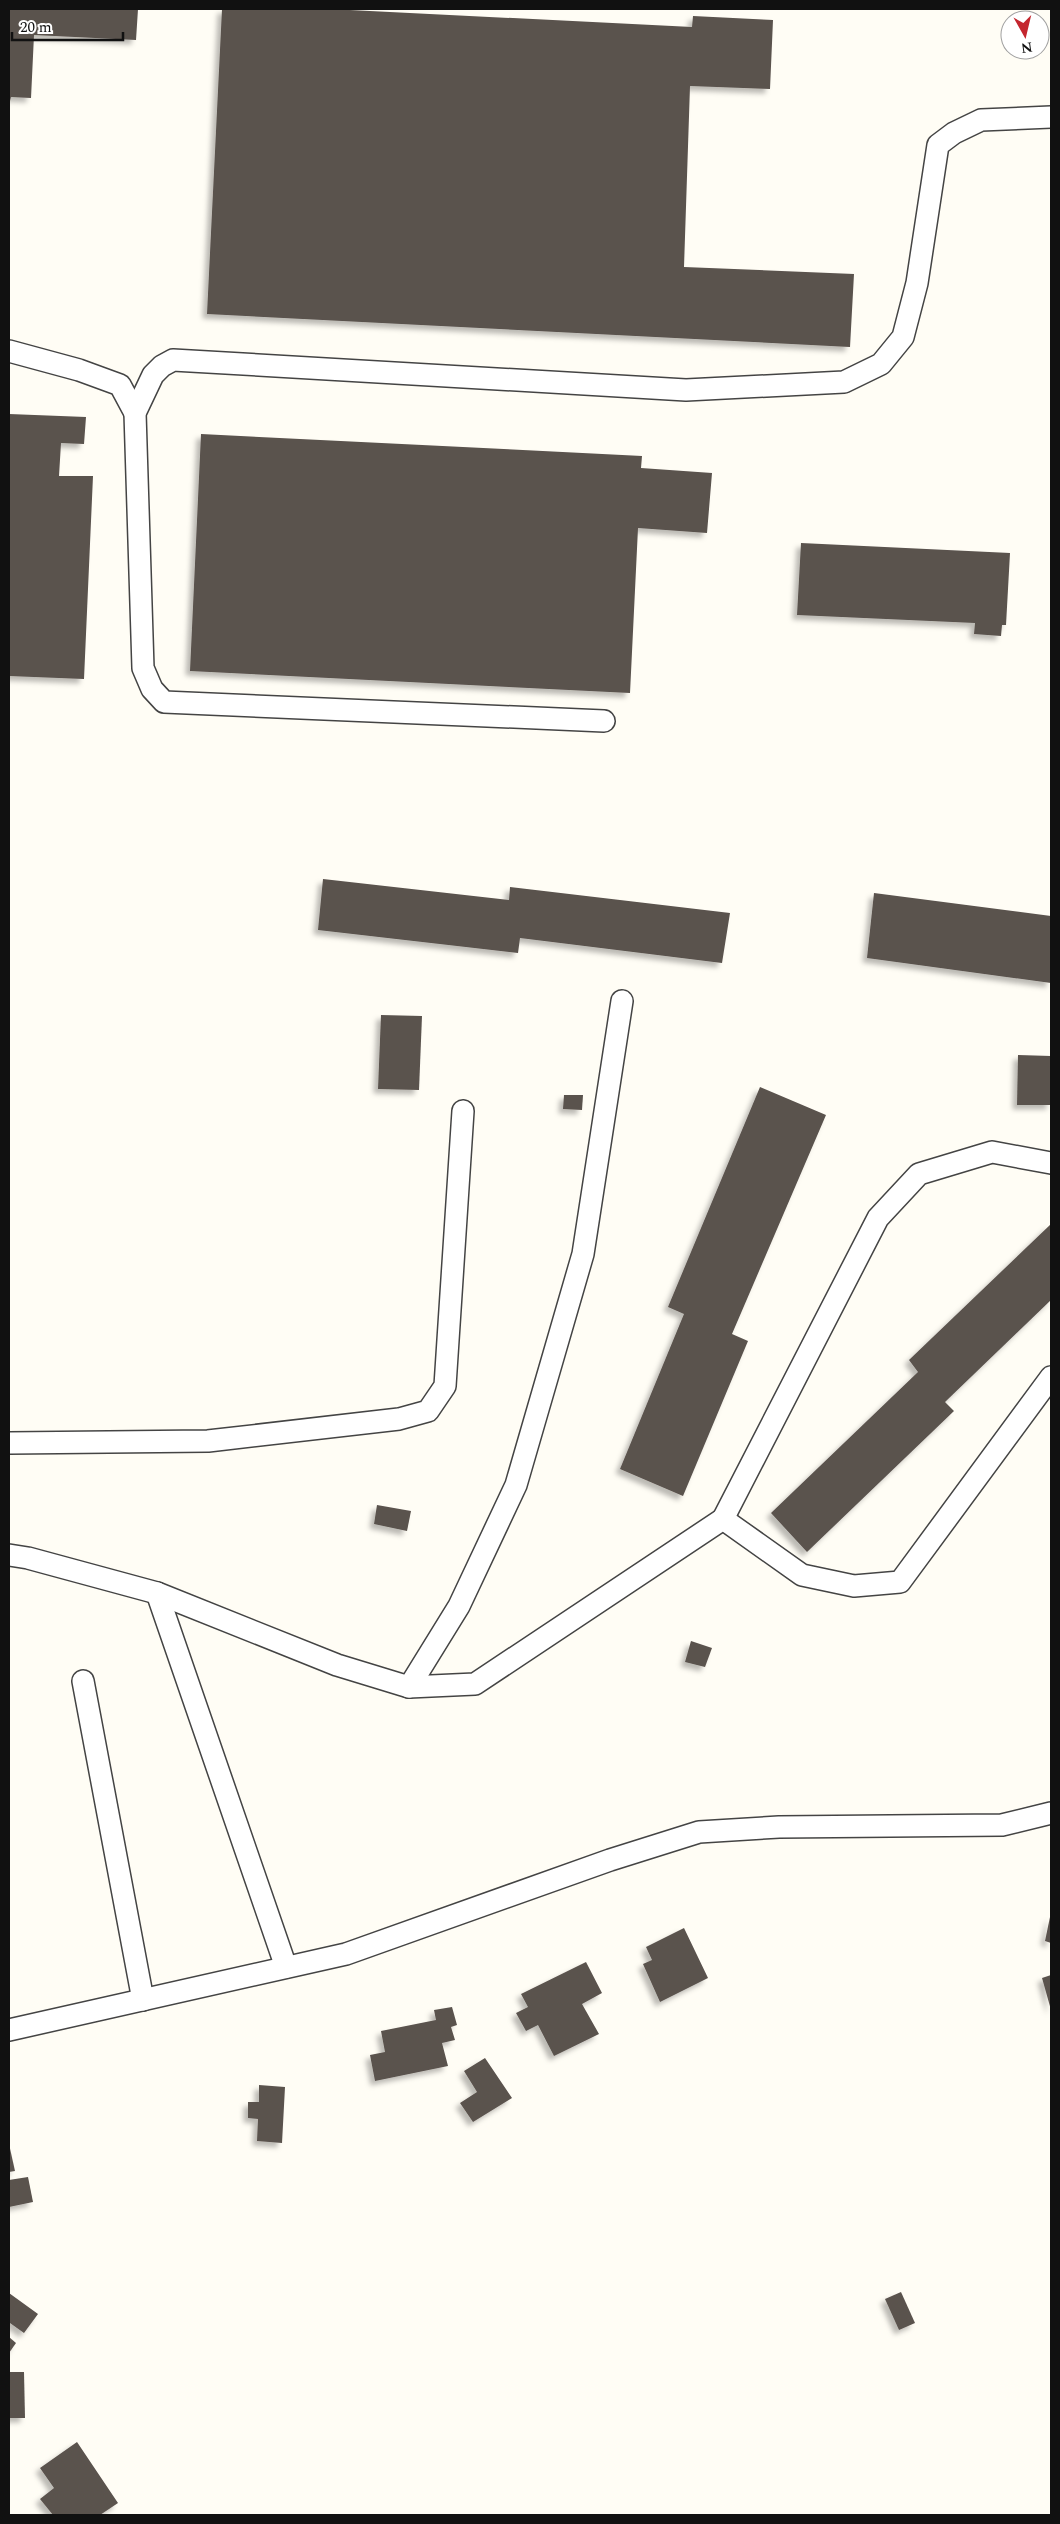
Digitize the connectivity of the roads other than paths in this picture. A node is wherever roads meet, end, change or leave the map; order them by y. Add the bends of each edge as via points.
1 (1051, 117) edge
2 (9, 351) edge
3 (135, 413) junction
4 (604, 721) dead end
5 (622, 1001) dead end
6 (463, 1111) dead end
7 (1051, 1162) edge
8 (1051, 1377) edge
9 (9, 1443) edge
10 (723, 1519) junction
11 (9, 1555) edge
12 (157, 1593) junction
13 (83, 1681) dead end
14 (409, 1686) junction
15 (1051, 1813) edge
16 (286, 1967) junction
17 (143, 2000) junction
18 (9, 2030) edge

1 - 3 lane via 981,120 938,145 918,283 903,338 881,364 844,382 686,390 173,360 153,374
2 - 3 lane via 79,370 120,386
3 - 4 lane via 143,668 152,689 164,702
5 - 14 lane via 583,1254 516,1485 459,1606
6 - 9 lane via 445,1386 428,1411 399,1419 208,1441
7 - 10 lane via 992,1152 919,1174 878,1218
8 - 10 lane via 900,1582 854,1586 802,1575
10 - 14 lane via 475,1684
11 - 12 lane
12 - 14 lane via 337,1665
12 - 16 lane
13 - 17 lane
15 - 16 lane via 1002,1825 779,1827 699,1832 610,1860 346,1954
16 - 17 lane
17 - 18 lane

